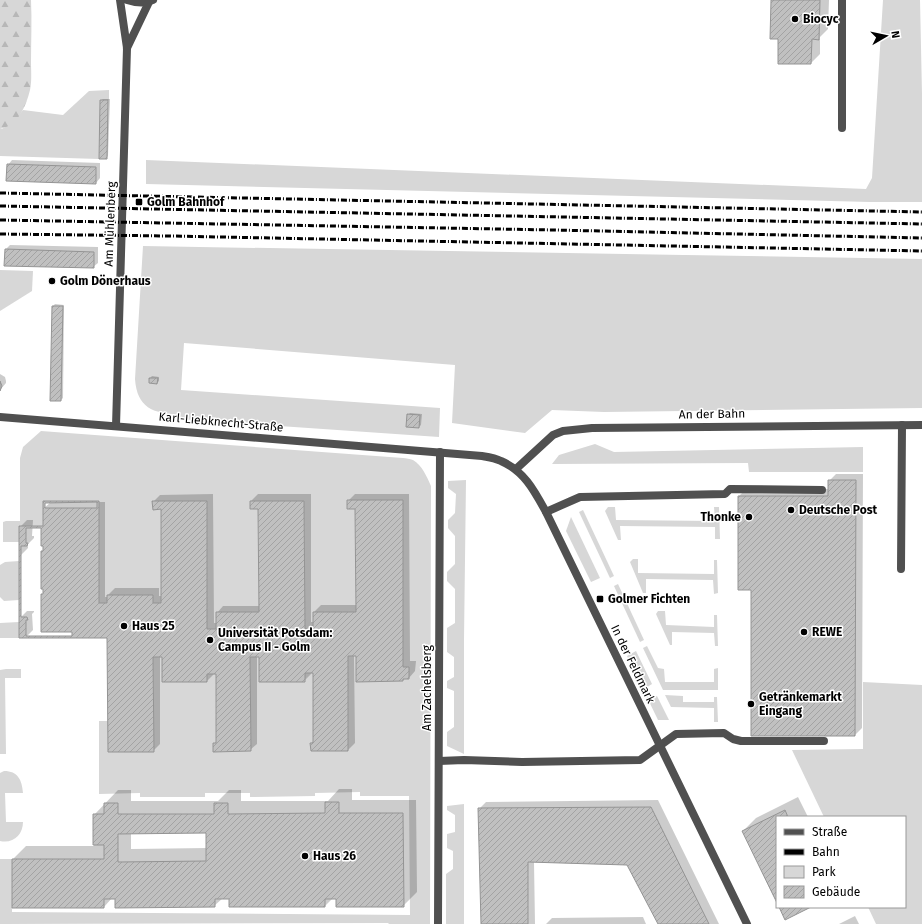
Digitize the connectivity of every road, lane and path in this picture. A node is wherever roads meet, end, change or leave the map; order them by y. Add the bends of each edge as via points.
1 (120, 0) edge
2 (127, 0) edge
3 (842, 0) edge
4 (152, 1) edge
5 (127, 48) junction
6 (842, 128) dead end
7 (0, 416) edge
8 (902, 425) junction
9 (922, 425) edge
10 (116, 426) junction
11 (440, 452) junction
12 (516, 468) junction
13 (822, 490) dead end
14 (546, 512) junction
15 (901, 569) dead end
16 (824, 741) dead end
17 (660, 745) junction
18 (439, 761) junction
19 (438, 924) edge
20 (747, 924) edge

1 - 5 street, Am Mühlenberg
2 - 4 street, Am Mühlenberg via 138,3
3 - 6 street
4 - 5 street, Am Mühlenberg
5 - 10 street, Am Mühlenberg
7 - 10 street, Karl-Liebknecht-Straße
8 - 9 street, An der Bahn
8 - 12 street, An der Bahn via 592,428 563,431 553,435
8 - 15 street
10 - 11 street, Karl-Liebknecht-Straße
11 - 12 street, In der Feldmark via 482,456 500,460
11 - 18 street, Am Zachelsberg
12 - 14 street, In der Feldmark via 526,479
13 - 14 street via 730,489 725,494 580,497
14 - 17 street, In der Feldmark
16 - 17 street via 740,741 724,733 676,734
17 - 18 street via 640,760
17 - 20 street, In der Feldmark
18 - 19 street, Am Zachelsberg

